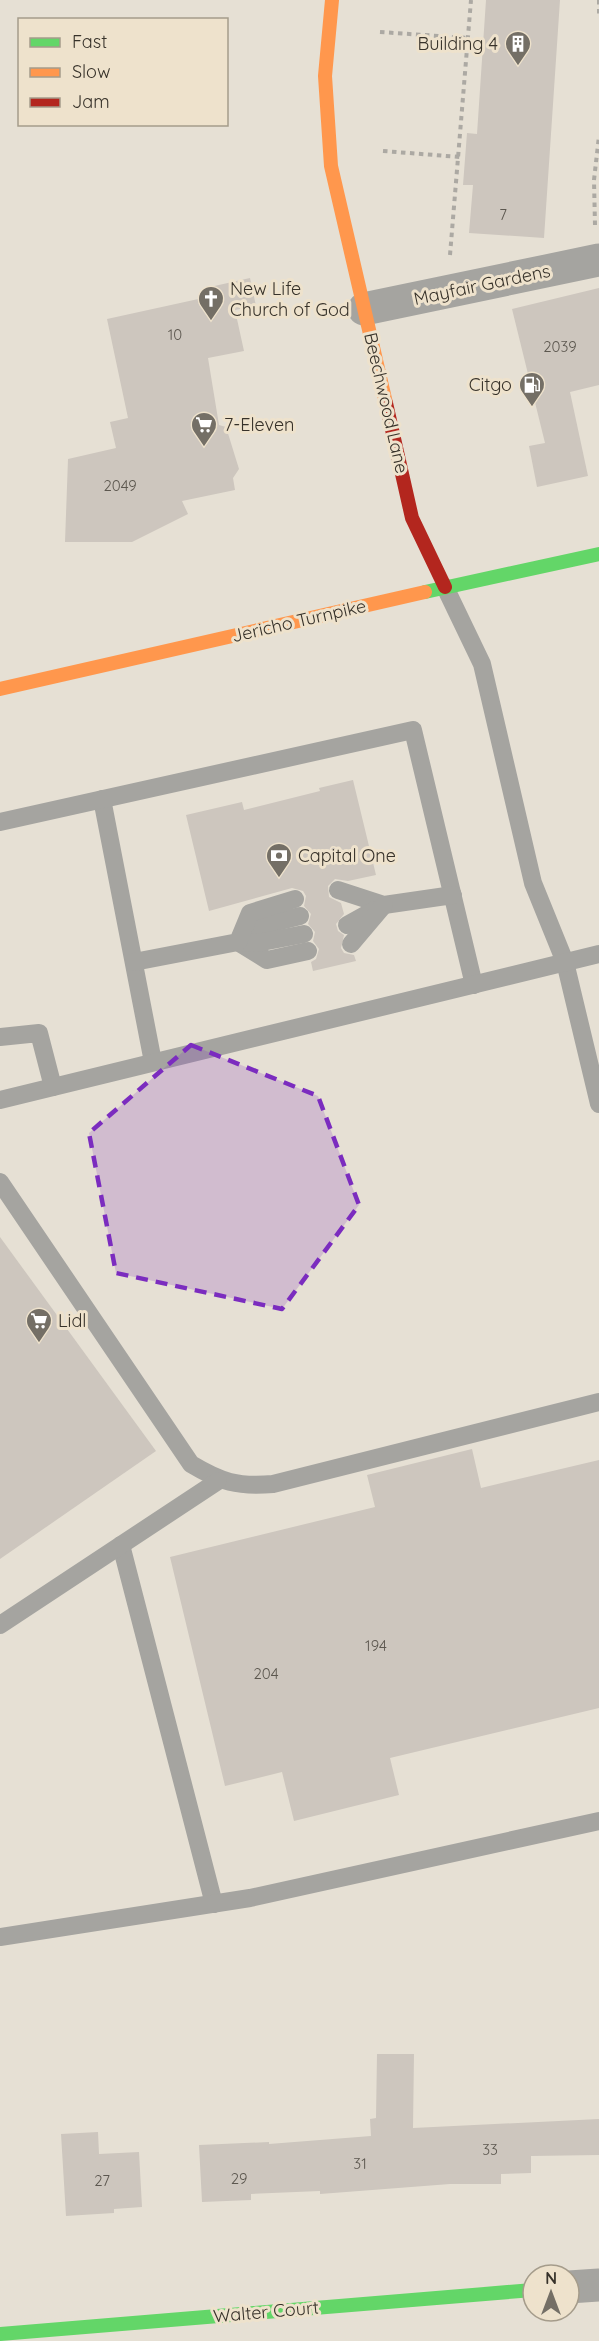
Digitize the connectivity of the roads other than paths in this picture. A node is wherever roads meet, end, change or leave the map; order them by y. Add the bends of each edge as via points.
1 (332, 0) edge
2 (597, 248) edge
3 (364, 309) junction
4 (599, 554) edge
5 (445, 587) junction
6 (0, 688) edge
7 (102, 799) junction
8 (0, 822) edge
9 (453, 895) junction
10 (340, 898) dead end
11 (384, 905) junction
12 (297, 908) dead end
13 (347, 925) dead end
14 (238, 942) junction
15 (306, 943) dead end
16 (351, 944) dead end
17 (599, 954) edge
18 (134, 962) junction
19 (565, 962) junction
20 (474, 985) junction
21 (0, 1037) edge
22 (153, 1062) junction
23 (53, 1087) junction
24 (0, 1100) edge
25 (599, 1104) edge
26 (0, 1182) edge
27 (599, 1402) edge
28 (218, 1481) junction
29 (121, 1545) junction
30 (0, 1625) edge
31 (599, 1821) edge
32 (214, 1904) junction
33 (0, 1937) edge
34 (599, 2284) edge
35 (581, 2286) edge
36 (521, 2291) edge
37 (0, 2334) edge

1 - 3 street, Beechwood Lane via 325,76 332,166
2 - 3 street, Mayfair Gardens
3 - 5 street, Beechwood Lane via 412,518
4 - 5 street, Jericho Turnpike
5 - 6 street, Jericho Turnpike
5 - 19 lane via 482,664 533,883
7 - 8 lane
7 - 9 lane via 413,730
7 - 18 lane
9 - 11 lane
9 - 20 lane
10 - 11 lane
11 - 13 lane
11 - 16 lane
12 - 14 lane via 250,913
14 - 15 lane via 267,960
14 - 18 lane
17 - 19 lane
18 - 22 lane
19 - 20 lane
19 - 25 lane
20 - 22 lane
21 - 23 lane via 39,1033
22 - 23 lane
23 - 24 lane
26 - 28 lane via 191,1464
27 - 28 lane via 273,1484 250,1486
28 - 29 lane
29 - 30 lane
29 - 32 lane
31 - 32 lane
32 - 33 lane
34 - 35 street
36 - 37 street, Walter Court

